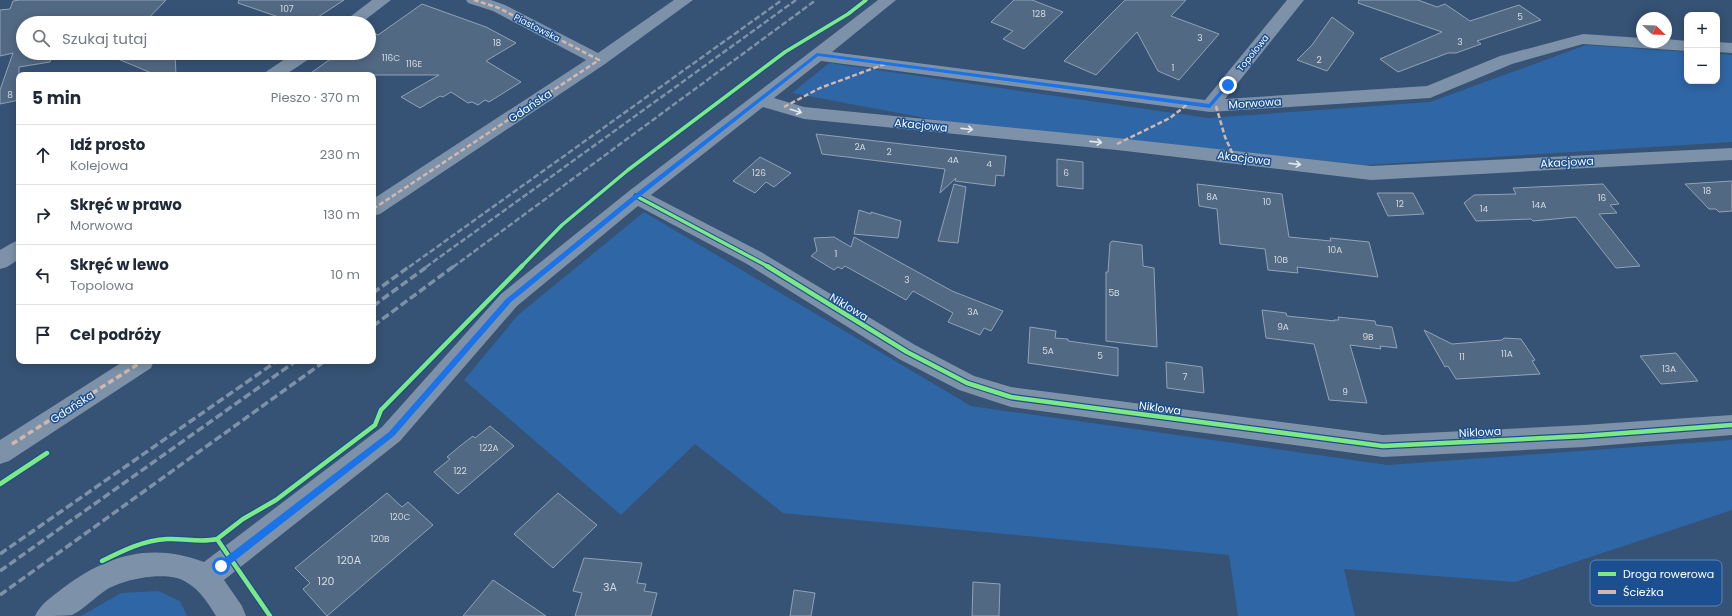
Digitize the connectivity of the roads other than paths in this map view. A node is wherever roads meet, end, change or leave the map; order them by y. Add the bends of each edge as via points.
1 (383, 0) edge
2 (474, 0) edge
3 (685, 0) edge
4 (888, 0) edge
5 (1296, 0) edge
6 (360, 16) edge
7 (1684, 46) edge
8 (1720, 47) edge
9 (1732, 48) edge
10 (817, 55) junction
11 (296, 60) edge
12 (599, 60) junction
13 (278, 72) edge
14 (759, 100) junction
15 (1210, 106) junction
16 (1732, 154) edge
17 (636, 196) junction
18 (376, 207) edge
19 (16, 250) edge
20 (0, 261) edge
21 (138, 364) edge
22 (1732, 425) edge
23 (0, 453) edge
24 (205, 578) junction
25 (49, 616) edge
26 (232, 616) edge

1 - 6 street
2 - 12 street, Piastowska via 499,8
3 - 12 street, Gdańska
4 - 10 street
5 - 15 street, Topolowa
7 - 15 street, Morwowa via 1583,39 1506,60 1430,92
8 - 9 street
10 - 14 street
10 - 15 street, Morwowa
11 - 13 street
12 - 18 street, Gdańska
14 -> 16 street, Akacjowa via 804,113 1117,144 1371,173
14 - 17 street
17 - 22 street, Niklowa via 754,258 914,355 967,383 1011,397 1383,446 1584,436
17 - 24 street via 509,300 391,434
19 - 20 street
21 - 23 street, Gdańska
24 - 25 street via 186,568 161,563 129,567 99,579
24 - 26 street

